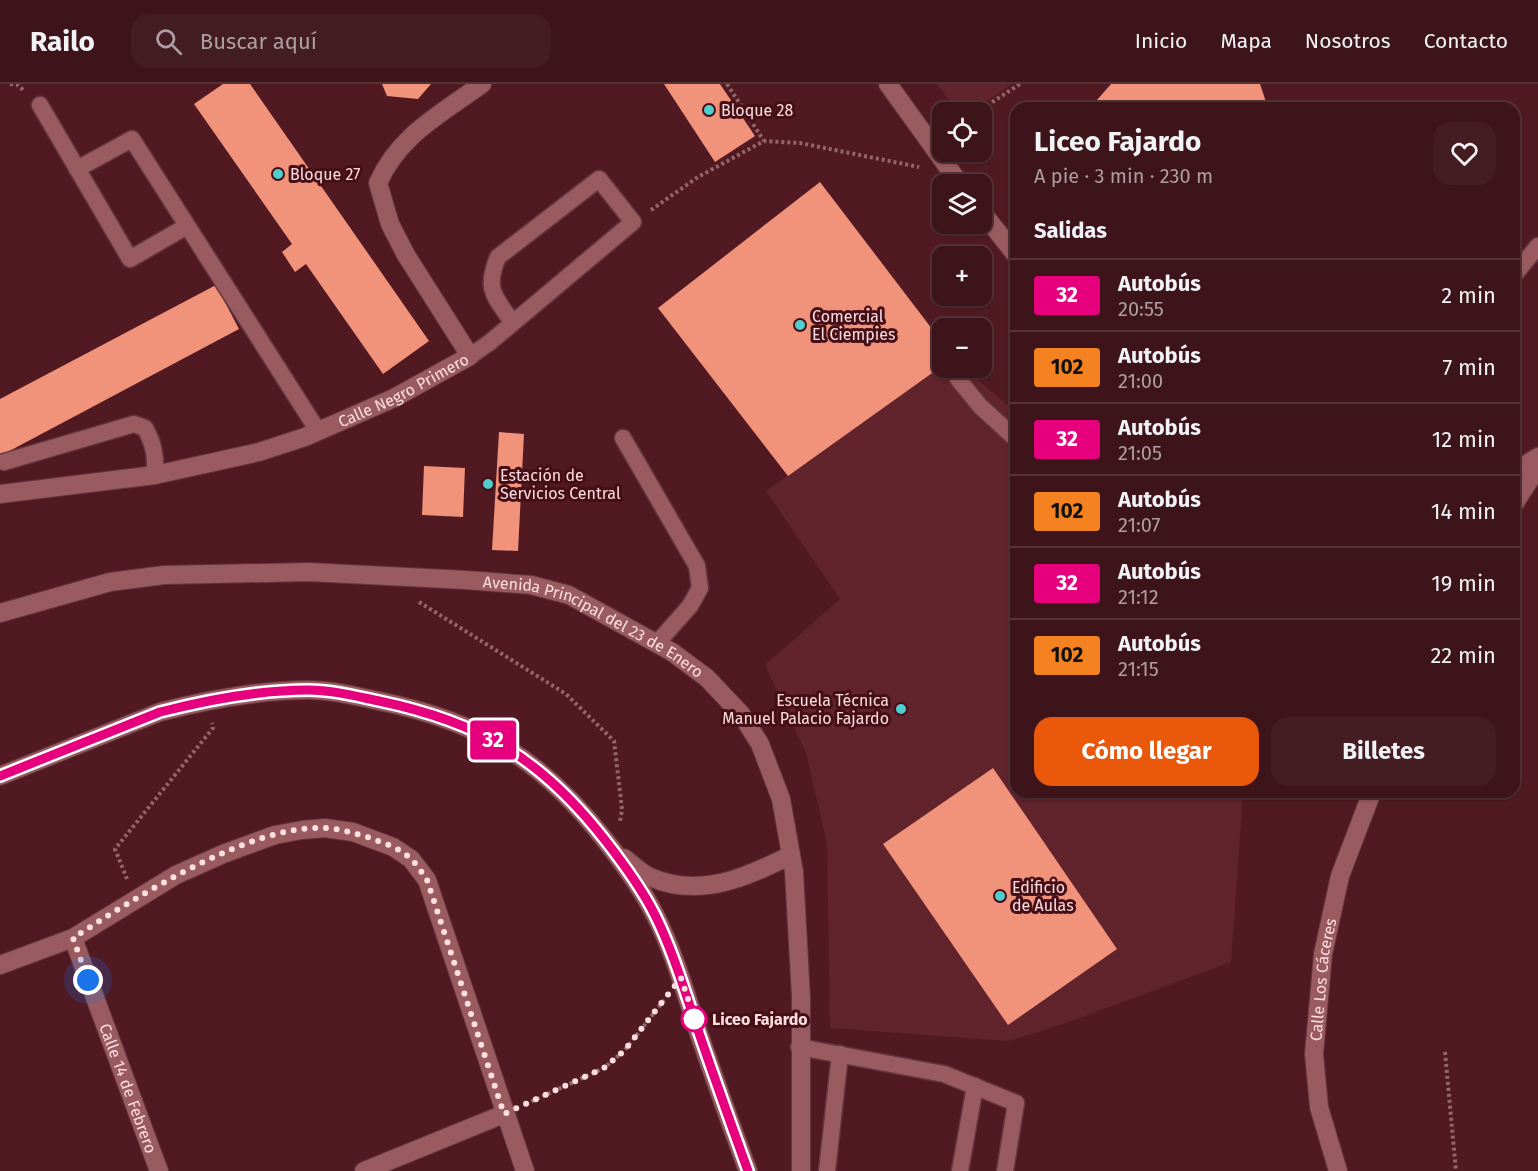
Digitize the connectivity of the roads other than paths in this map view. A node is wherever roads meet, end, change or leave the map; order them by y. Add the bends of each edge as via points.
1 (482, 84) edge
2 (888, 84) edge
3 (40, 105) dead end
4 (77, 169) junction
5 (953, 174) edge
6 (992, 225) edge
7 (187, 226) junction
8 (1538, 246) edge
9 (1010, 247) edge
10 (1520, 268) edge
11 (513, 323) junction
12 (470, 356) junction
13 (958, 379) dead end
14 (318, 431) junction
15 (1010, 434) edge
16 (623, 438) dead end
17 (1538, 456) edge
18 (4, 462) dead end
19 (1520, 467) edge
20 (1538, 467) edge
21 (155, 475) junction
22 (0, 494) edge
23 (1520, 495) edge
24 (0, 613) edge
25 (658, 642) junction
26 (0, 776) edge
27 (1370, 798) edge
28 (615, 852) junction
29 (791, 855) junction
30 (73, 938) junction
31 (0, 965) edge
32 (799, 1047) junction
33 (840, 1054) junction
34 (975, 1086) junction
35 (504, 1114) junction
36 (159, 1171) edge
37 (364, 1171) edge
38 (525, 1171) edge
39 (748, 1171) edge
40 (801, 1171) edge
41 (827, 1171) edge
42 (960, 1171) edge
43 (1005, 1171) edge
44 (1338, 1171) edge

1 - 12 street, Calle Negro Primero via 407,138 387,162 378,183 390,224 405,255
2 - 5 street
3 - 4 lane
4 - 7 lane via 132,139
4 - 7 lane via 130,259
6 - 9 street
7 - 14 lane
8 - 10 lane
11 - 11 lane via 494,295 490,276 498,257 599,179 633,222
11 - 12 lane
12 - 14 street, Calle Negro Primero via 394,398
13 - 15 lane
14 - 21 street, Calle Negro Primero via 259,452
16 - 25 lane via 697,566 700,588 690,606
17 - 19 lane
18 - 21 lane via 134,424 145,428 151,438 156,455
20 - 23 street
21 - 22 street, Calle Negro Primero
24 - 25 street, Avenida Principal del 23 de Enero via 131,579 309,572 531,585 569,595
25 - 29 street, Avenida Principal del 23 de Enero via 707,678 741,714 760,744 781,799
26 - 28 street via 160,712 276,692 340,692 442,717 516,752 577,804
27 - 44 street, Calle Los Cáceres via 1340,876 1323,954 1314,1054 1319,1107
28 - 29 street via 649,876 667,882 712,885 747,876
28 - 39 street via 655,915
29 - 32 street, Avenida Principal del 23 de Enero via 801,997
30 - 31 street
30 - 35 street via 176,875 275,835 325,828 353,832 393,847 411,859 427,880
30 - 36 street, Calle 14 de Febrero
32 - 33 lane
32 - 40 street, Avenida Principal del 23 de Enero
33 - 34 lane via 944,1074
33 - 41 lane
34 - 42 lane
34 - 43 lane via 1016,1103
35 - 37 street
35 - 38 street

